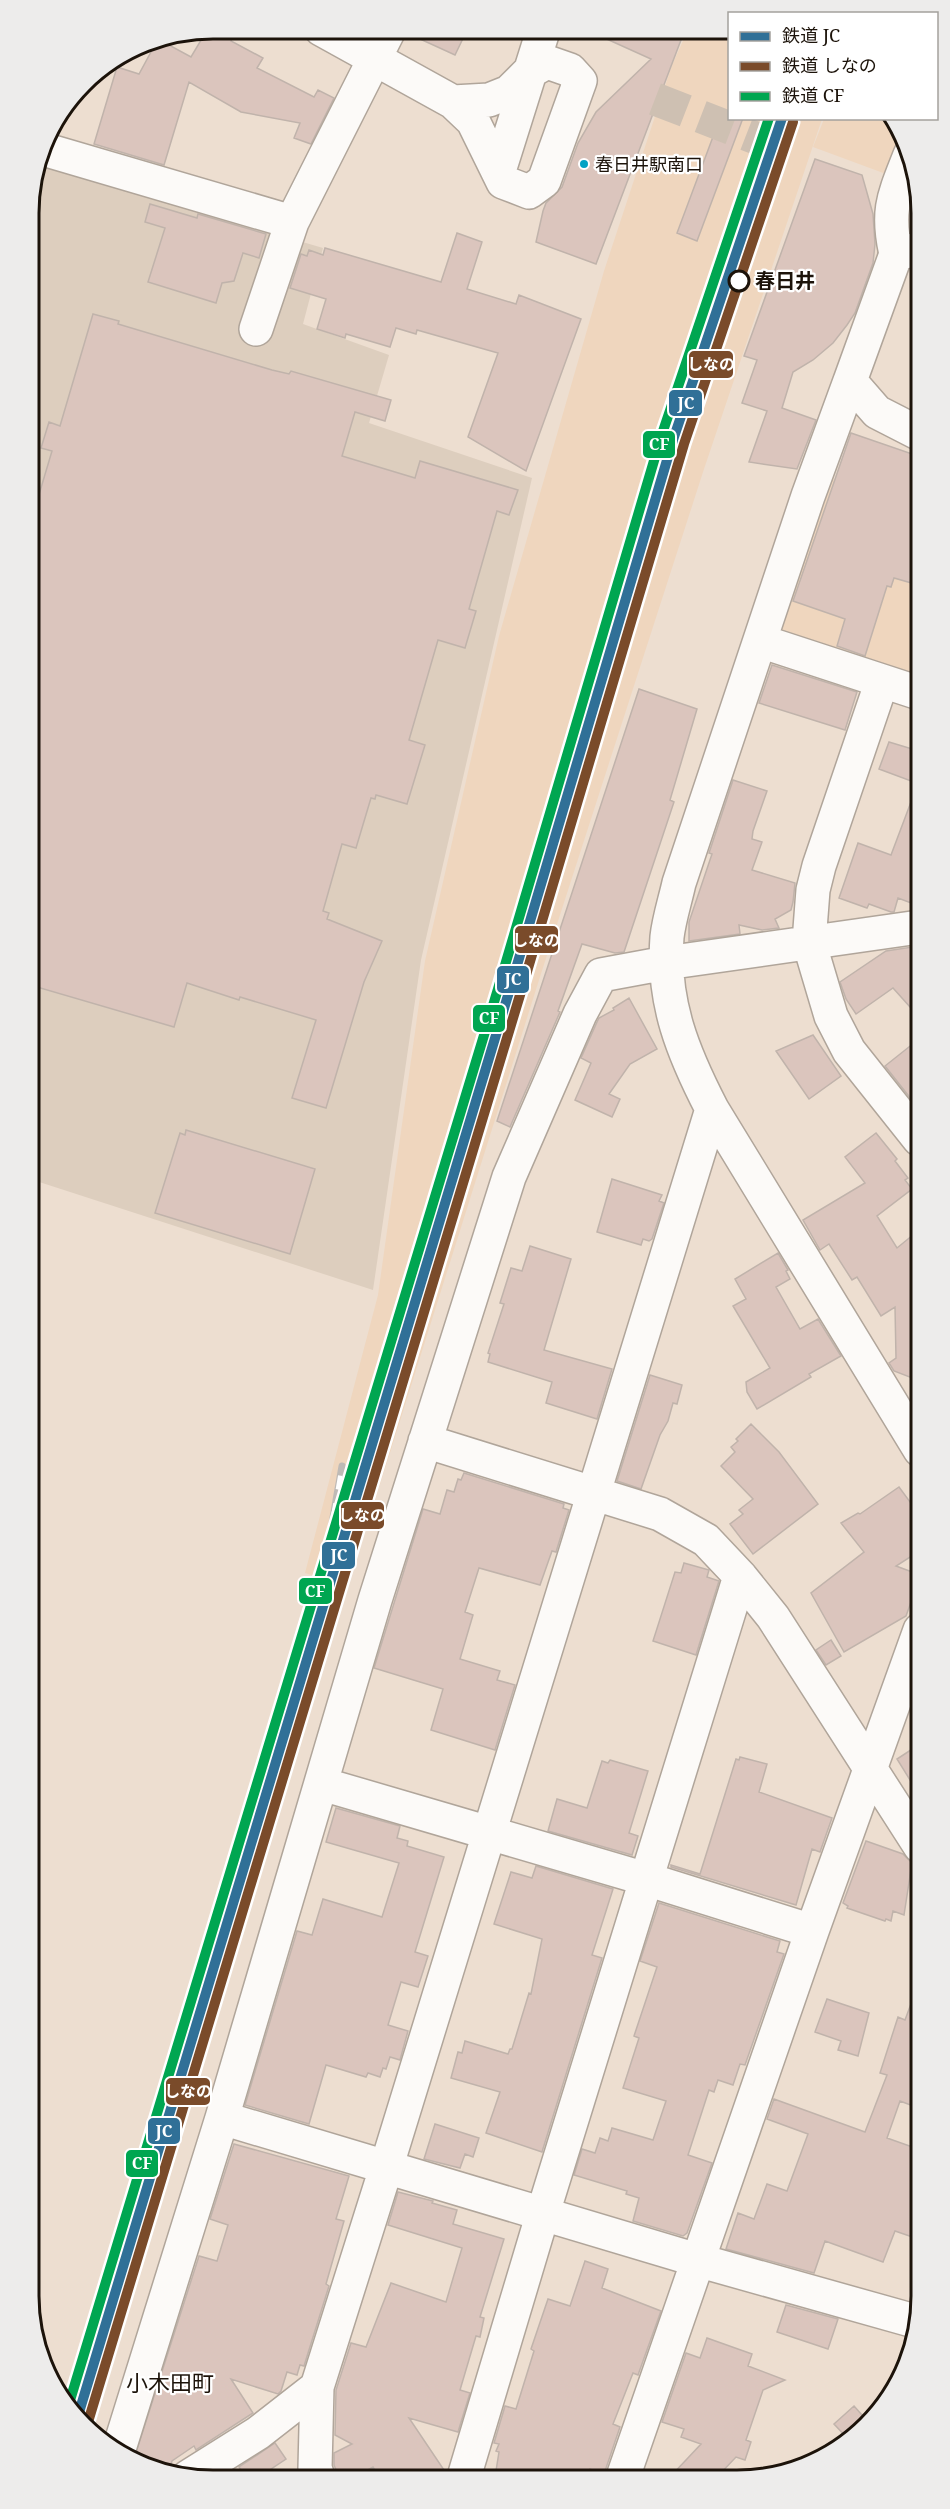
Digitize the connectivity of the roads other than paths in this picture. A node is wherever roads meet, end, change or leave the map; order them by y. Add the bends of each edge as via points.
1 (339, 39) edge
2 (384, 39) edge
3 (540, 39) edge
4 (374, 59) junction
5 (529, 72) junction
6 (453, 102) junction
7 (51, 151) edge
8 (905, 168) edge
9 (499, 171) junction
10 (292, 222) junction
11 (907, 252) edge
12 (256, 329) dead end
13 (850, 381) junction
14 (911, 429) edge
15 (760, 641) junction
16 (882, 681) junction
17 (911, 690) edge
18 (911, 928) edge
19 (809, 942) junction
20 (666, 963) junction
21 (712, 1109) junction
22 (911, 1129) edge
23 (911, 1435) edge
24 (425, 1441) junction
25 (595, 1493) junction
26 (740, 1576) junction
27 (911, 1654) edge
28 (870, 1766) junction
29 (322, 1785) junction
30 (911, 1832) edge
31 (489, 1835) junction
32 (646, 1880) junction
33 (812, 1931) junction
34 (222, 2118) junction
35 (387, 2165) junction
36 (543, 2213) junction
37 (697, 2260) junction
38 (910, 2320) edge
39 (316, 2387) junction
40 (121, 2443) edge
41 (200, 2470) edge
42 (316, 2470) edge
43 (466, 2470) edge
44 (625, 2470) edge

1 - 4 street
2 - 4 street
3 - 5 street
4 - 6 street
4 - 10 street
5 - 6 street via 509,92 489,100
5 - 9 street
5 - 9 street via 547,62 570,70 580,81 544,181 529,192 503,182
6 - 9 street via 473,121
7 - 10 street
8 - 11 street via 892,202 890,227
10 - 12 street
11 - 13 street
13 - 14 street via 877,412
13 - 15 street
15 - 16 street
15 - 20 street via 679,883 667,935
16 - 17 street
16 - 19 street via 819,866
18 - 19 street
19 - 20 street
19 - 22 street via 831,1016 849,1051
20 - 21 street via 674,1021 688,1063
20 - 24 street via 601,975 580,1014 509,1177
21 - 23 street
21 - 25 street
24 - 25 street
24 - 29 street
25 - 26 street via 660,1514 706,1539
25 - 31 street
26 - 28 street via 773,1617
26 - 32 street
27 - 28 street
28 - 30 street
28 - 33 street
29 - 31 street
29 - 34 street
31 - 32 street
31 - 35 street
32 - 33 street
32 - 36 street
33 - 37 street
34 - 35 street
34 - 40 street
35 - 36 street
35 - 39 street
36 - 37 street
36 - 43 street
37 - 38 street
37 - 44 street
39 - 41 street via 258,2433
39 - 42 street

